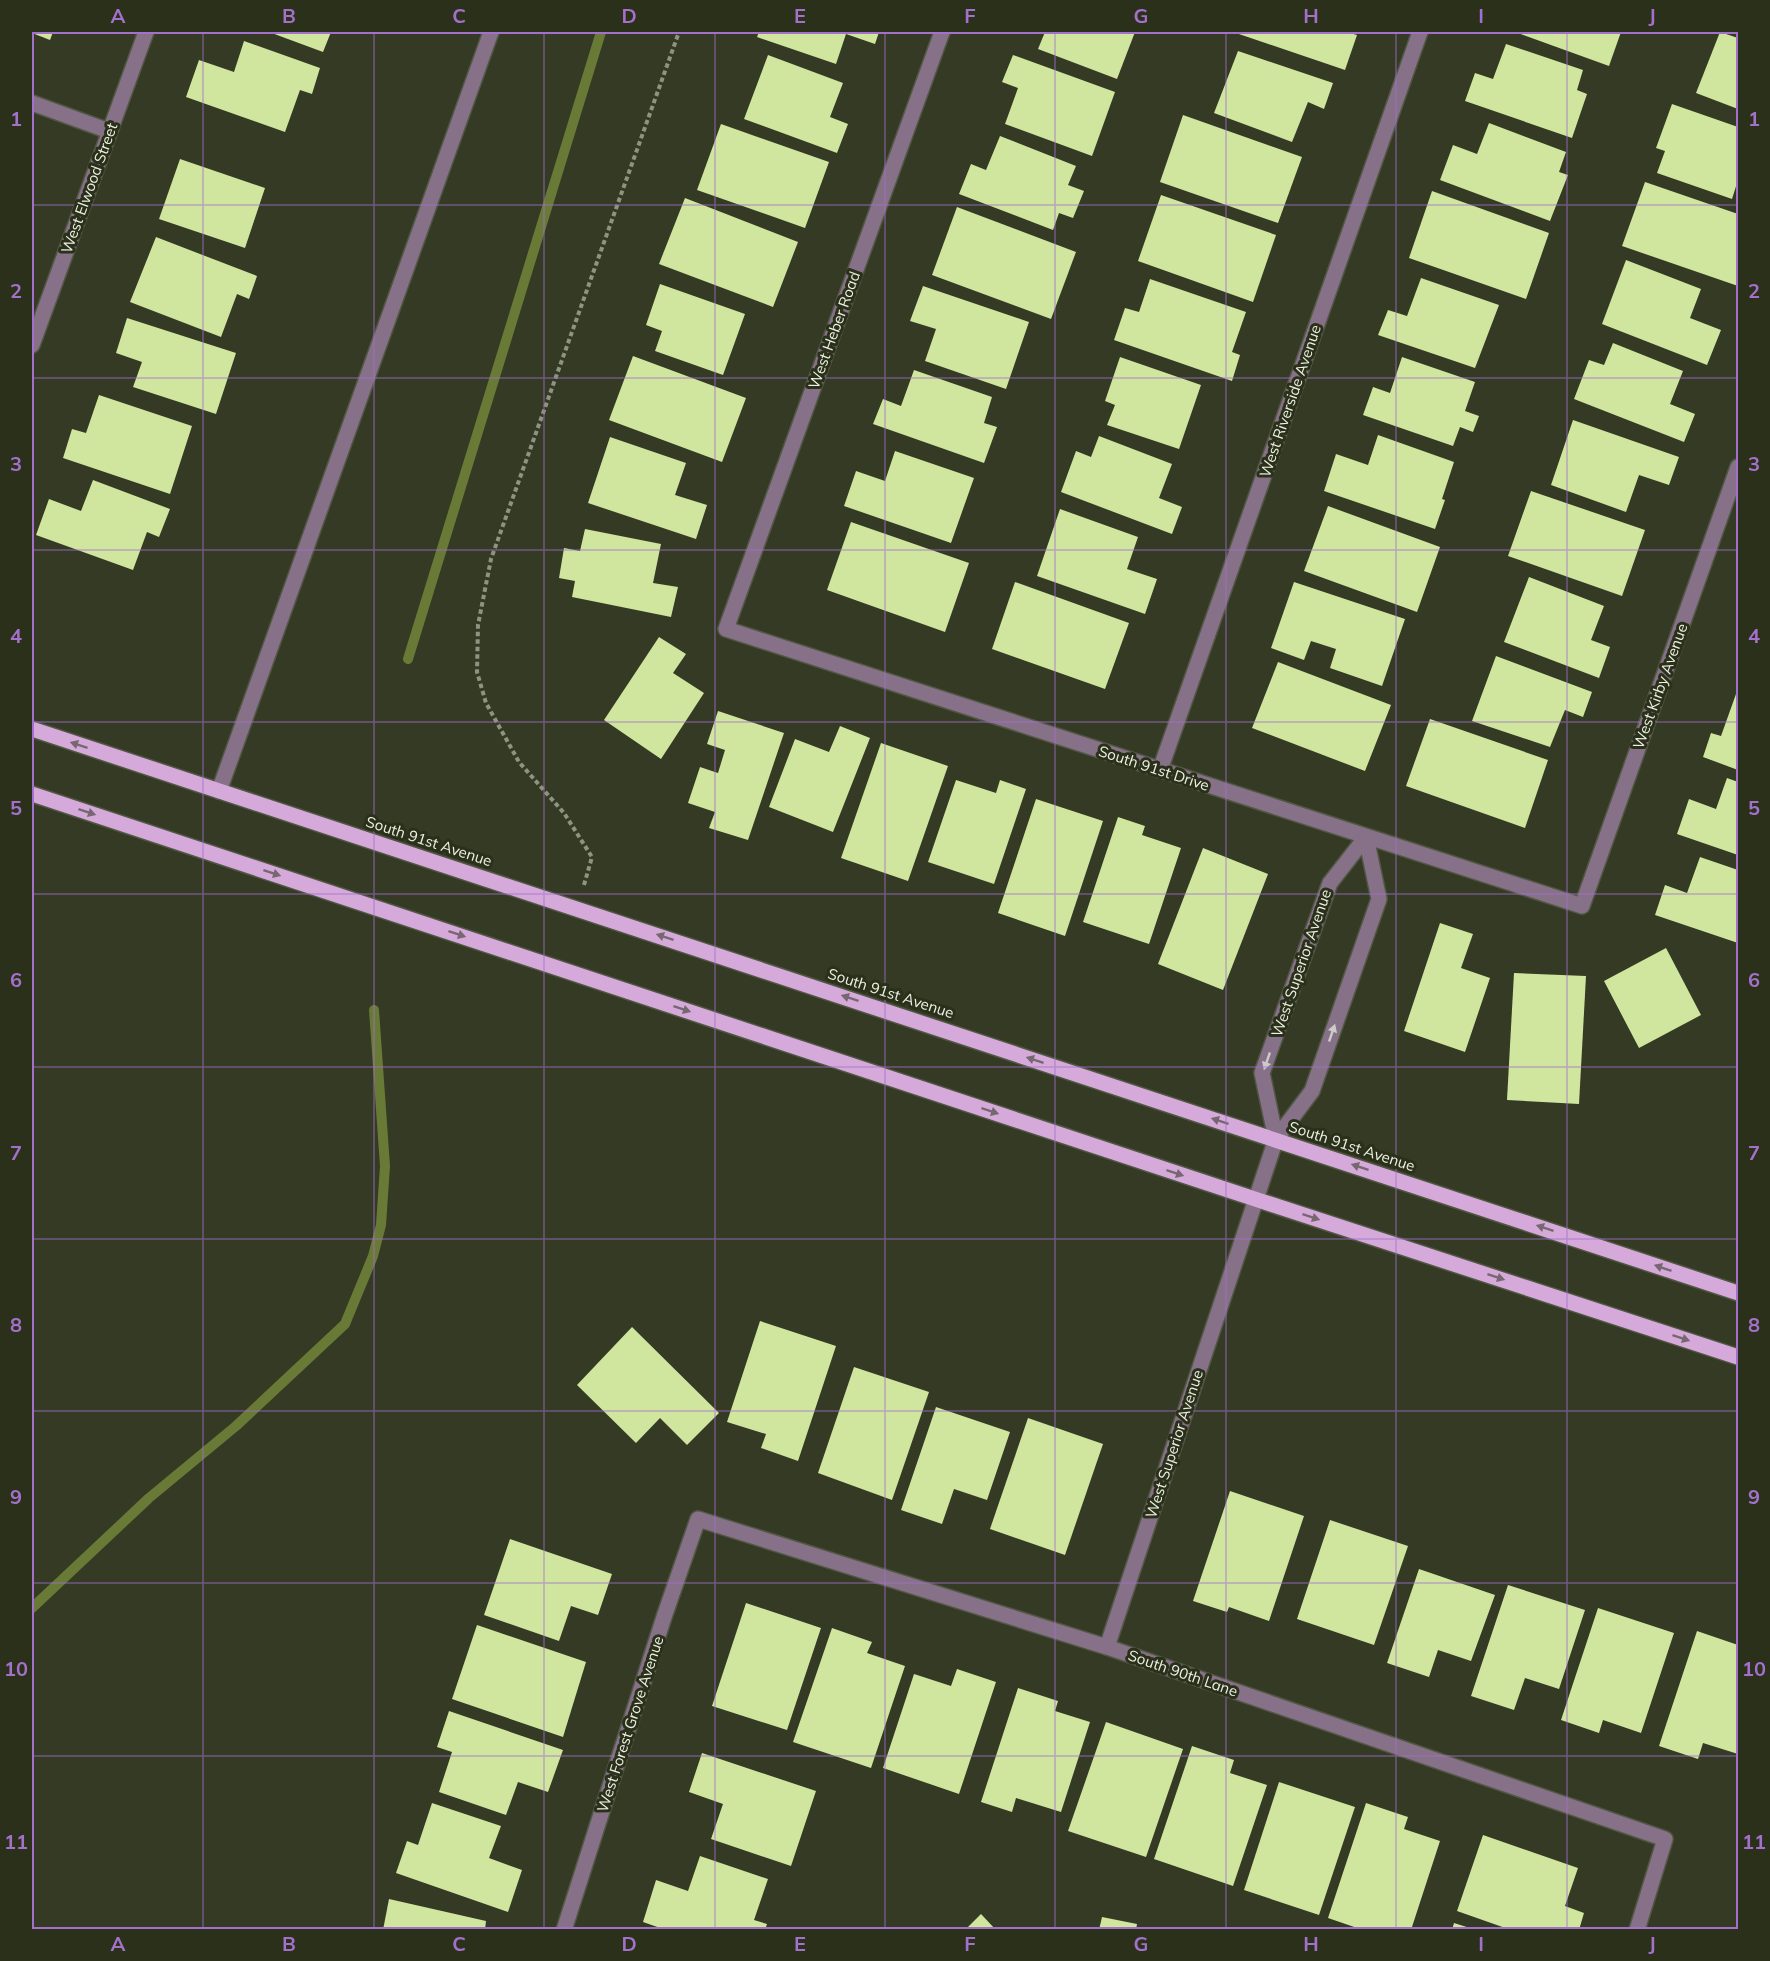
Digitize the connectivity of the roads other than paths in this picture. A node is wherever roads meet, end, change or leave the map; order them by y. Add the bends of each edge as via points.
1 (146, 32) edge
2 (491, 32) edge
3 (942, 32) edge
4 (1420, 32) edge
5 (32, 103) edge
6 (110, 131) junction
7 (32, 345) edge
8 (1738, 467) edge
9 (726, 629) joint
10 (32, 729) edge
11 (1160, 771) junction
12 (219, 791) junction
13 (32, 794) edge
14 (1366, 837) junction
15 (1582, 906) joint
16 (1276, 1139) junction
17 (1255, 1199) junction
18 (1738, 1293) edge
19 (1738, 1357) edge
20 (698, 1519) joint
21 (1107, 1647) junction
22 (564, 1929) edge
23 (1637, 1929) edge

1 - 6 street, West Elwood Street
2 - 12 street
3 - 9 street, West Heber Road
4 - 11 street, West Riverside Avenue
5 - 6 street
6 - 7 street, West Elwood Street
8 - 15 street, West Kirby Avenue
9 - 11 street, South 91st Drive
12 -> 10 main road, South 91st Avenue
11 - 14 street, South 91st Drive
16 -> 12 main road, South 91st Avenue
13 -> 17 main road
14 - 15 street, South 91st Drive
16 -> 14 street, West Superior Avenue via 1312,1091 1378,898
14 -> 16 street, West Superior Avenue via 1330,883 1262,1073
16 - 17 street, West Superior Avenue
18 -> 16 main road, South 91st Avenue
17 -> 19 main road
17 - 21 street, West Superior Avenue
20 - 21 street, South 90th Lane
20 - 22 street, West Forest Grove Avenue
21 - 23 street, South 90th Lane via 1665,1839

